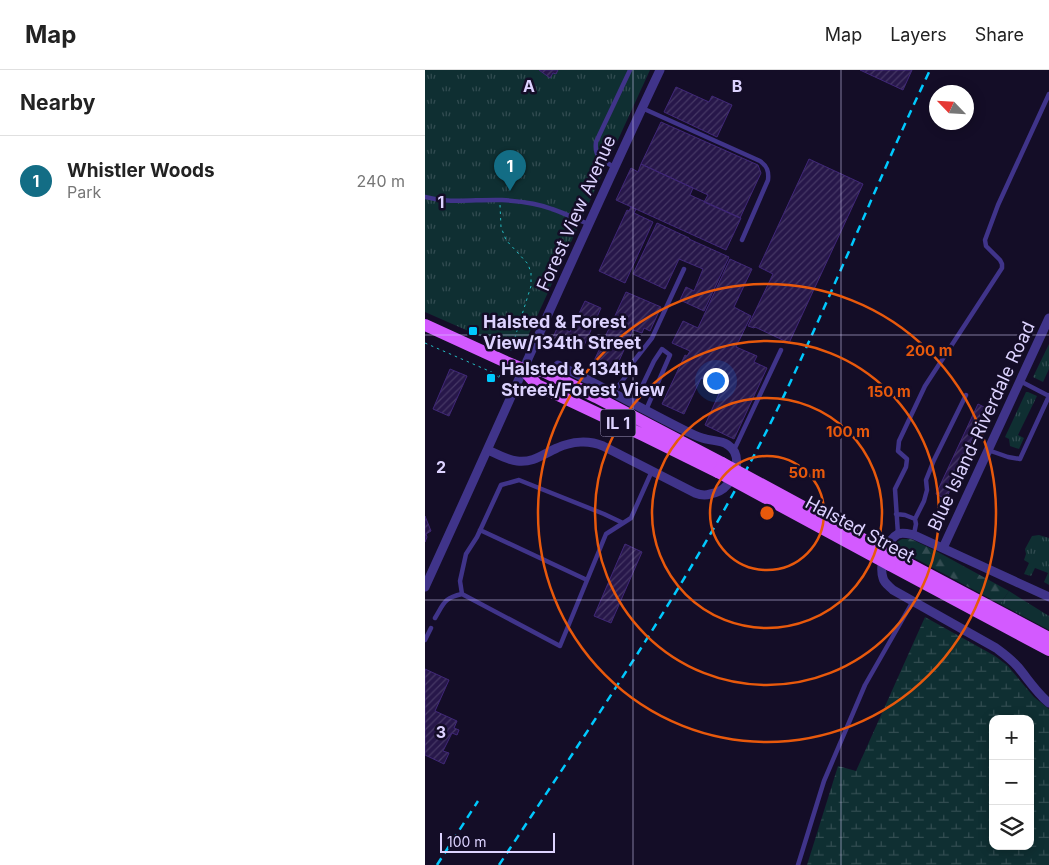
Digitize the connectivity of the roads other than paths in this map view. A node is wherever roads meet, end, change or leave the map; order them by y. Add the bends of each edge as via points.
1 (630, 70) edge
2 (660, 70) edge
3 (1049, 94) edge
4 (642, 108) junction
5 (614, 167) junction
6 (425, 197) edge
7 (588, 224) junction
8 (742, 240) dead end
9 (684, 268) dead end
10 (1049, 319) edge
11 (425, 324) edge
12 (781, 350) dead end
13 (558, 365) dead end
14 (523, 369) junction
15 (1020, 381) junction
16 (613, 393) junction
17 (966, 395) dead end
18 (1049, 396) edge
19 (634, 404) junction
20 (646, 410) junction
21 (488, 450) junction
22 (733, 450) junction
23 (988, 450) junction
24 (652, 471) junction
25 (896, 514) junction
26 (915, 519) junction
27 (623, 523) junction
28 (480, 530) junction
29 (898, 534) junction
30 (914, 535) junction
31 (943, 548) junction
32 (892, 560) junction
33 (587, 580) junction
34 (425, 586) edge
35 (462, 594) junction
36 (1049, 596) edge
37 (913, 601) junction
38 (435, 618) dead end
39 (431, 628) dead end
40 (1049, 638) edge
41 (425, 640) edge
42 (1049, 650) edge
43 (1049, 703) edge
44 (798, 865) edge

1 - 5 lane via 596,142 596,154
2 - 4 street, Forest View Avenue
3 - 25 lane via 985,240 1002,268 925,386 899,441 898,450 907,459 895,489
4 - 5 street, Forest View Avenue
4 - 8 lane via 767,167 768,180
5 - 7 street, Forest View Avenue
6 - 7 lane via 462,202 523,202 550,208
7 - 14 street, Forest View Avenue
9 - 16 lane via 652,338
10 - 15 street, Blue Island-Riverdale Road
11 - 14 main road, Halsted Street / IL 1
12 - 22 lane
13 - 16 street
14 - 21 street, Forest View Avenue
14 - 32 main road, Halsted Street / IL 1, bridge via 543,372 603,401
15 - 18 lane
15 - 23 street, Blue Island-Riverdale Road
16 - 19 street
17 - 26 lane via 934,460 926,480 924,501
18 - 23 lane via 1020,459
19 - 20 street
19 - 20 lane via 662,349 670,355
20 - 22 street via 699,437 723,442
21 - 24 street via 515,461 527,461 568,444 595,442
21 - 34 street, Forest View Avenue
22 - 24 street via 737,462 732,478 721,490 711,494 695,493
23 - 31 street, Blue Island-Riverdale Road
24 - 27 lane via 631,518
25 - 26 lane
25 - 29 lane
26 - 30 lane
27 - 28 lane via 519,480 501,484
27 - 33 lane via 606,534
28 - 33 lane
28 - 35 lane via 466,554 460,581
29 - 30 street
29 - 37 street via 891,539 885,551 883,579 891,588
30 - 31 street
31 - 36 street
32 - 40 main road, Halsted Street / IL 1
32 - 42 main road, Halsted Street / IL 1
33 - 35 lane via 560,646
35 - 38 lane via 445,600
37 - 43 street via 1007,656
37 - 44 lane via 865,685 824,780
39 - 41 lane

